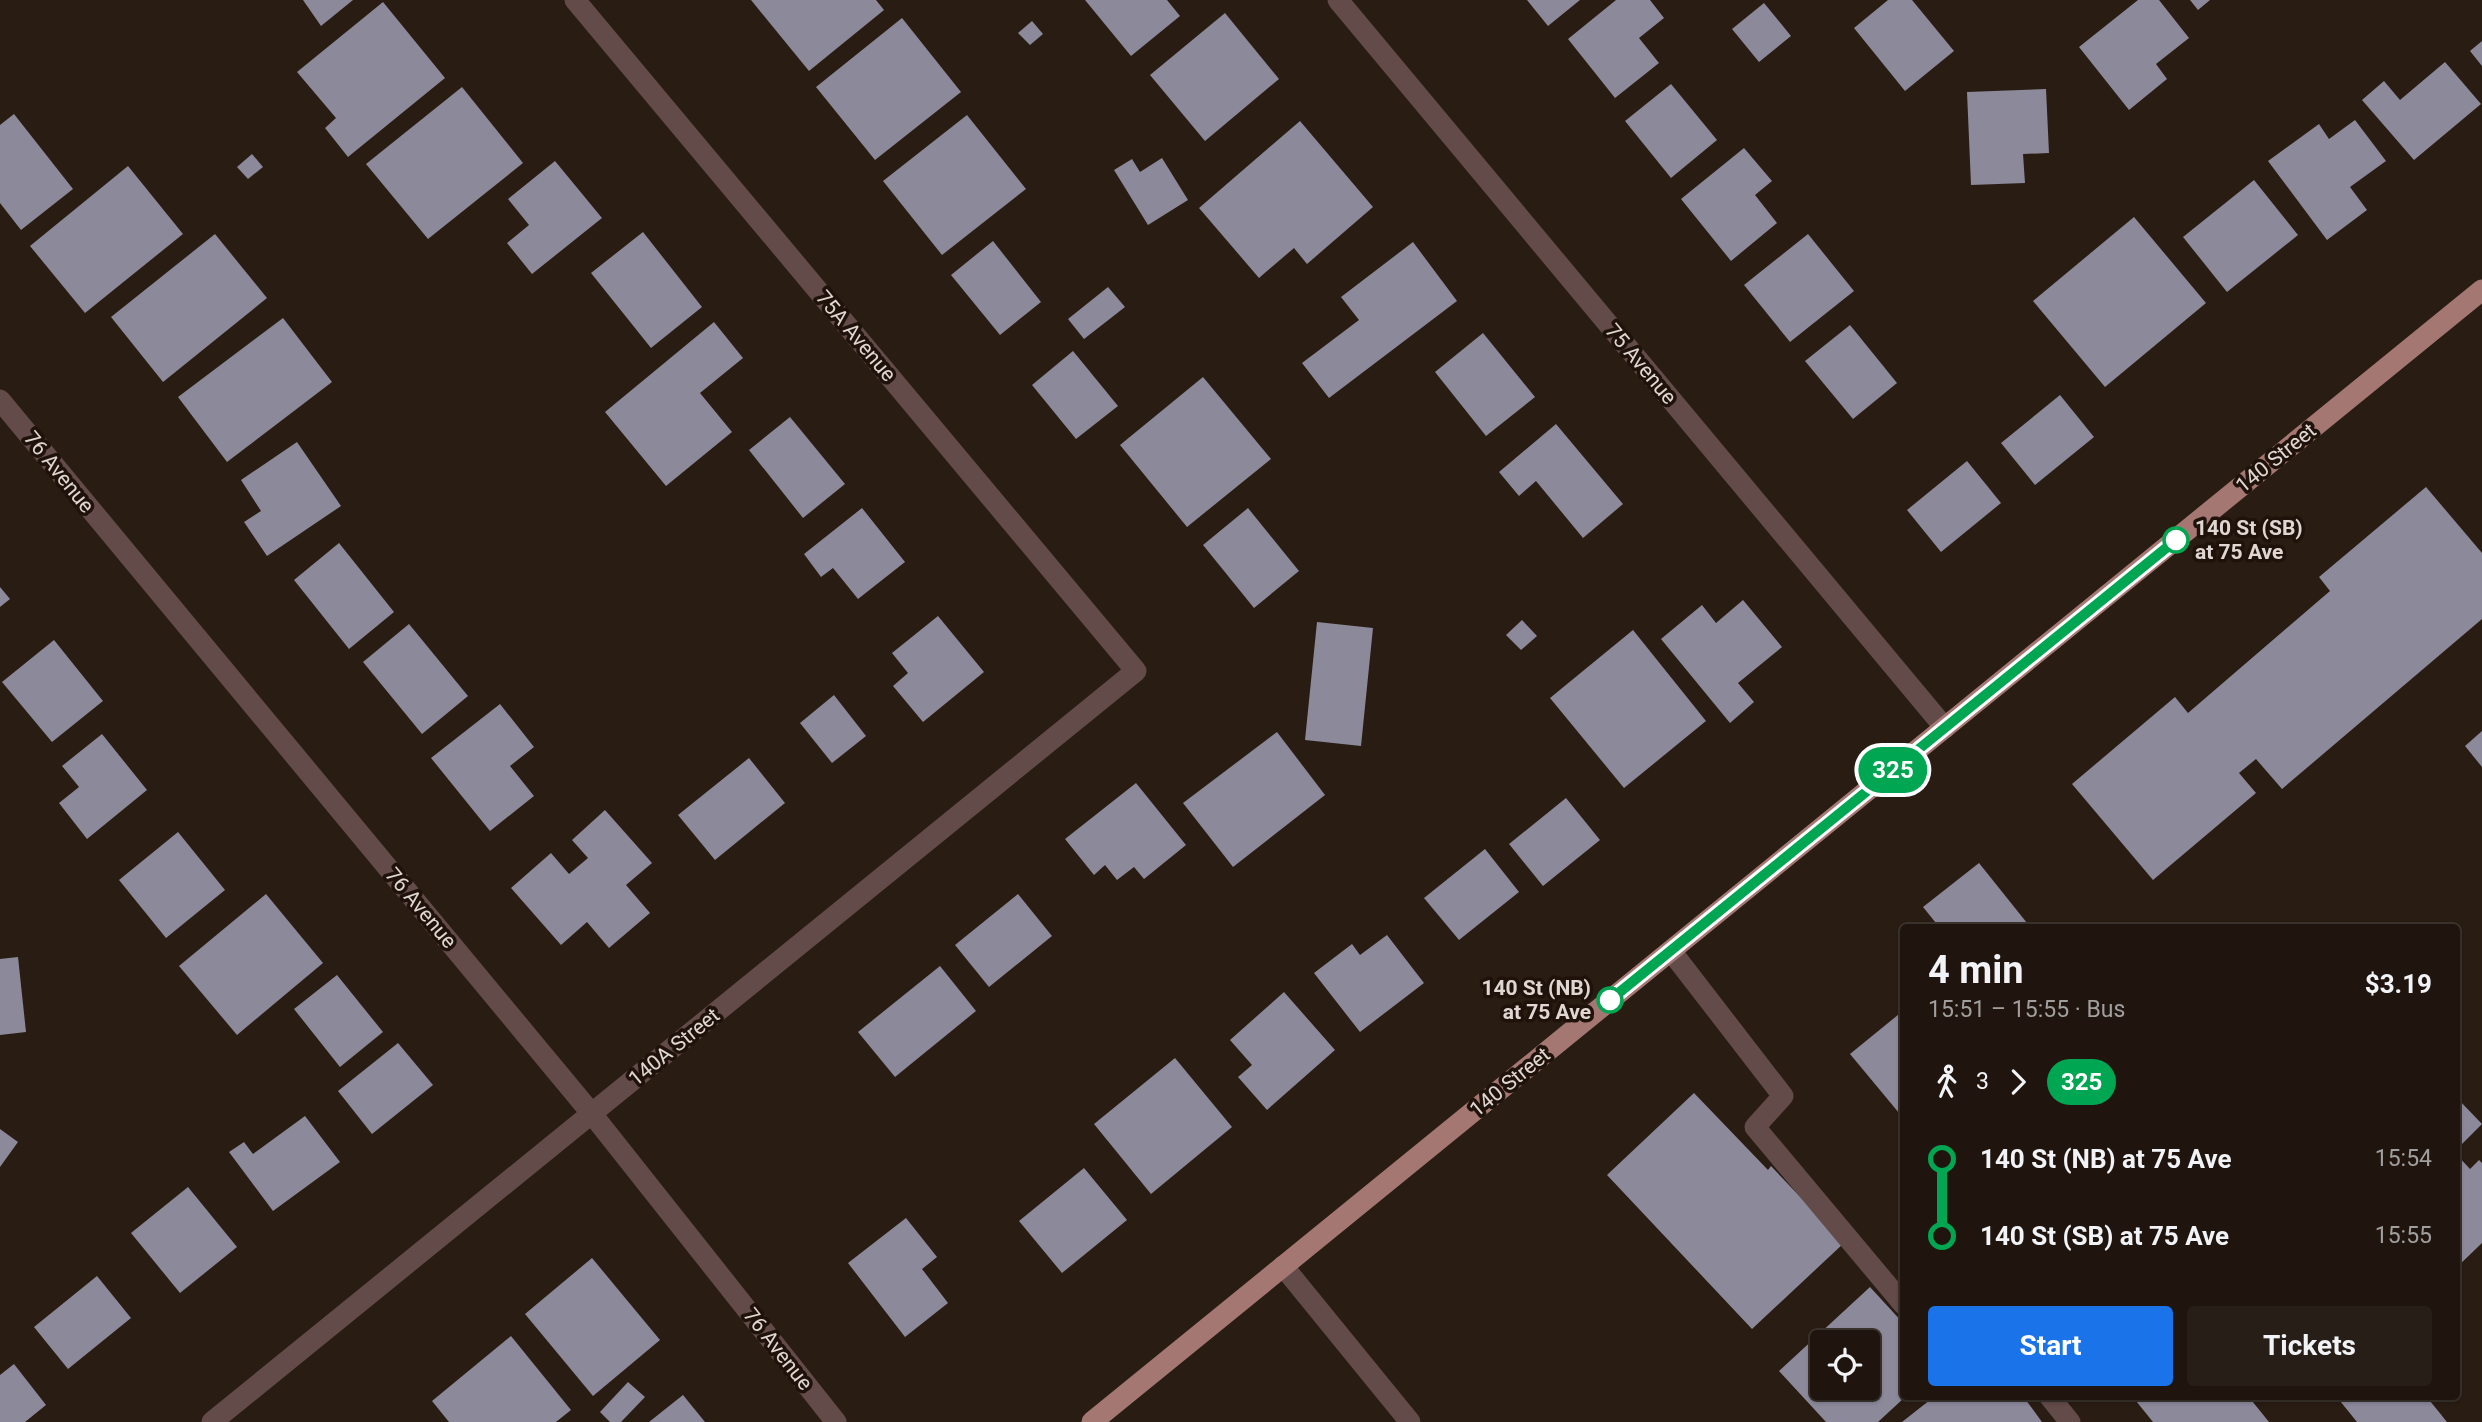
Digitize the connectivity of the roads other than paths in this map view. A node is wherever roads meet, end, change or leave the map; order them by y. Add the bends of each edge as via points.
1 (575, 0) edge
2 (1338, 0) edge
3 (2482, 290) edge
4 (0, 400) edge
5 (1136, 671) joint
6 (1945, 727) junction
7 (1671, 951) junction
8 (592, 1114) junction
9 (1283, 1266) junction
10 (1900, 1300) edge
11 (2052, 1400) edge
12 (212, 1422) edge
13 (836, 1422) edge
14 (1092, 1422) edge
15 (1410, 1422) edge
16 (2070, 1422) edge

1 - 5 street, 75A Avenue
2 - 6 street, 75 Avenue
3 - 6 main road, 140 Street
4 - 8 street, 76 Avenue
5 - 8 street, 140A Street
6 - 7 main road, 140 Street
7 - 9 main road, 140 Street
7 - 10 street via 1783,1096 1755,1126
8 - 12 street, 140A Street
8 - 13 street, 76 Avenue
9 - 14 main road, 140 Street
9 - 15 street
11 - 16 street

